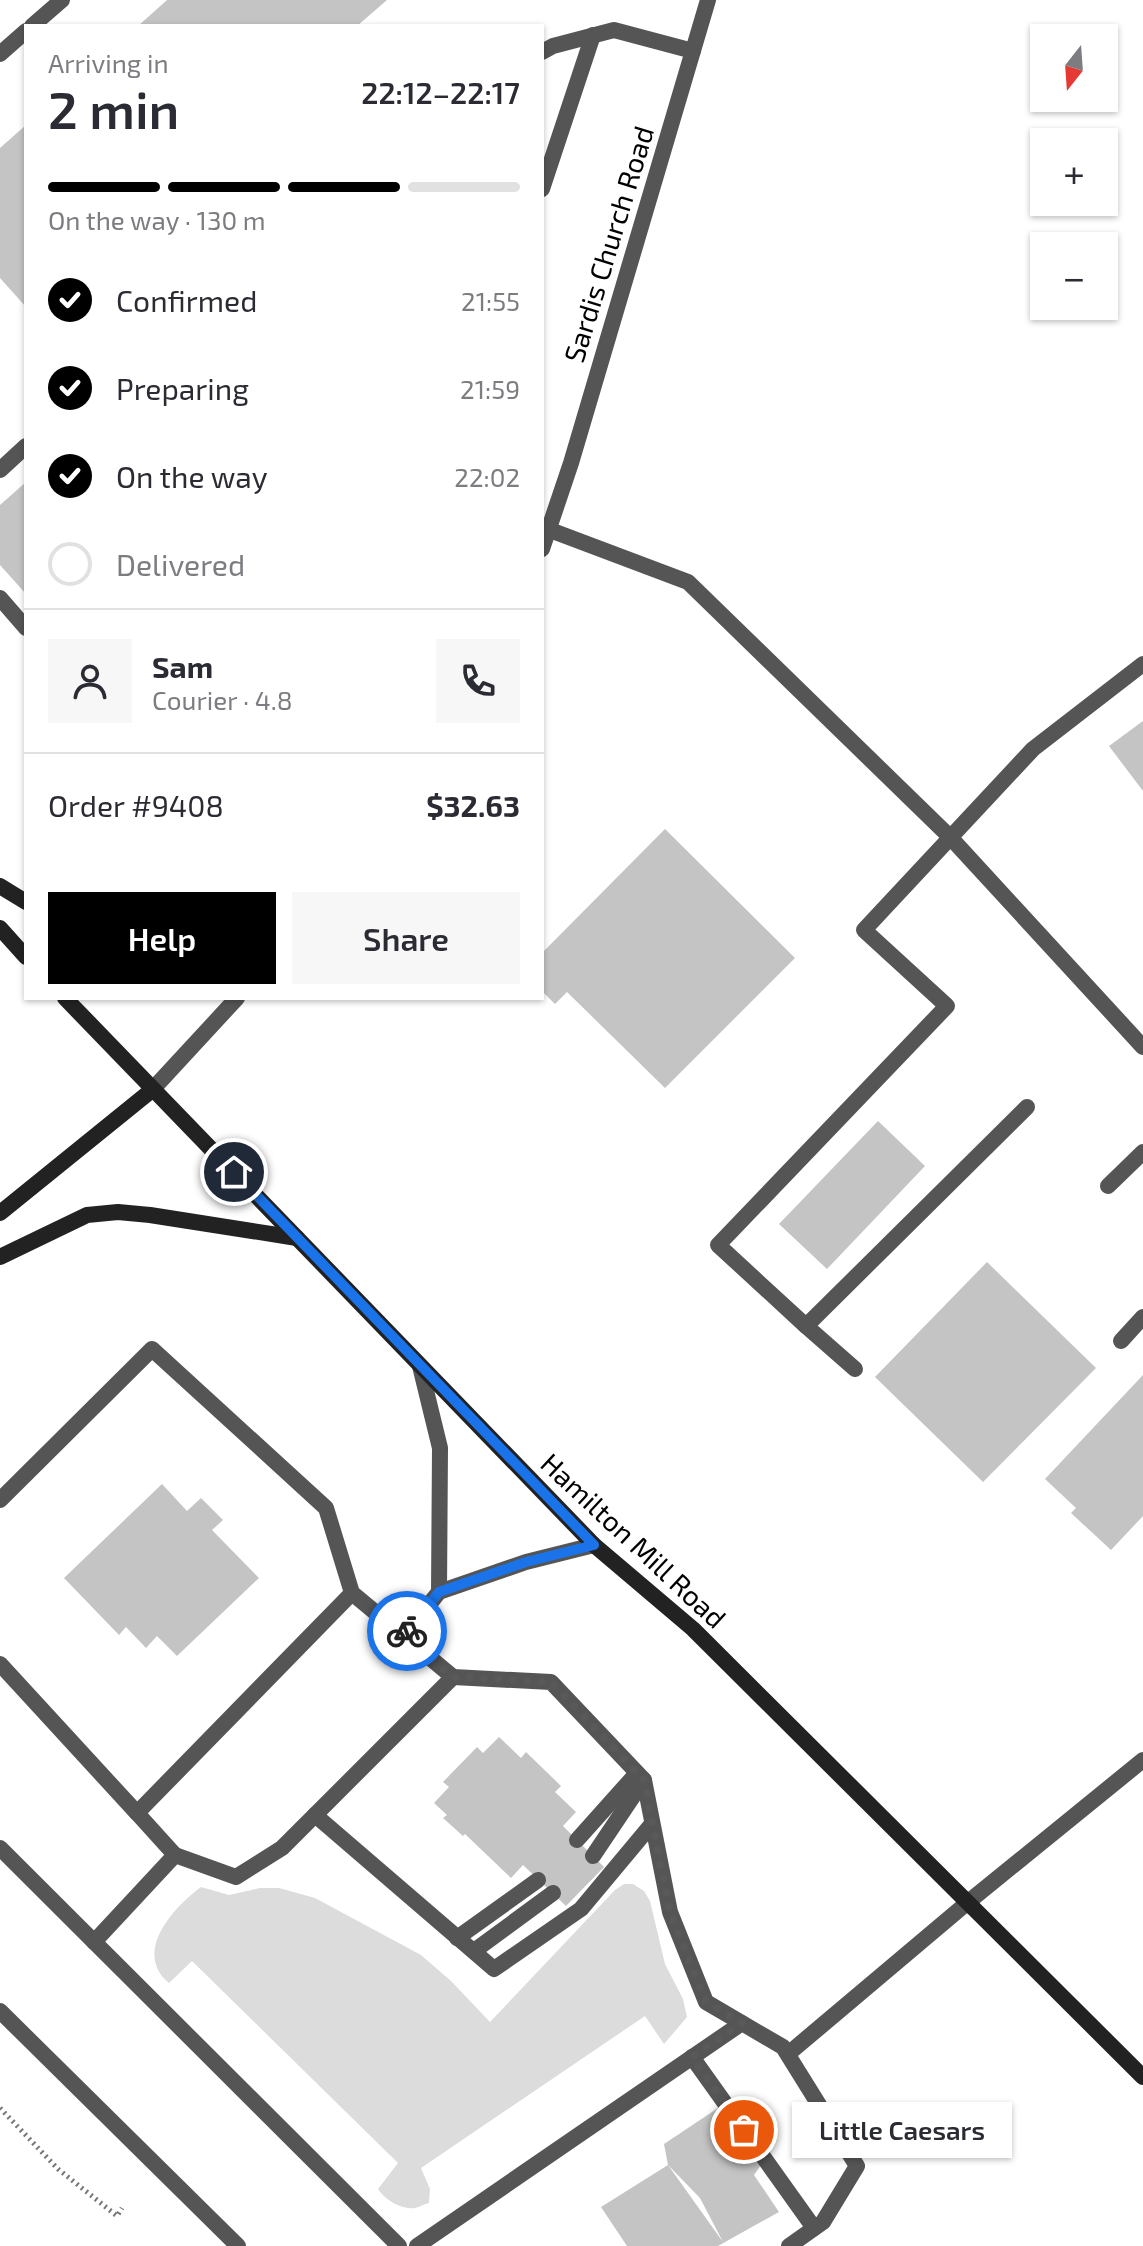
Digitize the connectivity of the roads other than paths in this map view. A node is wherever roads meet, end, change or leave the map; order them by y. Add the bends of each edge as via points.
1 (62, 0) edge
2 (708, 0) edge
3 (34, 24) edge
4 (24, 33) edge
5 (593, 35) junction
6 (544, 51) edge
7 (693, 51) junction
8 (0, 54) edge
9 (544, 183) edge
10 (24, 448) edge
11 (0, 470) edge
12 (545, 528) edge
13 (0, 598) edge
14 (24, 626) edge
15 (1143, 664) edge
16 (950, 837) junction
17 (0, 886) edge
18 (24, 901) edge
19 (0, 928) edge
20 (24, 955) edge
21 (67, 1000) edge
22 (235, 1000) edge
23 (1143, 1047) edge
24 (152, 1090) junction
25 (1027, 1107) dead end
26 (1143, 1152) edge
27 (1108, 1186) dead end
28 (0, 1213) edge
29 (297, 1238) junction
30 (0, 1257) edge
31 (1143, 1317) edge
32 (806, 1326) junction
33 (1121, 1341) dead end
34 (420, 1366) junction
35 (855, 1369) dead end
36 (0, 1500) edge
37 (594, 1545) junction
38 (439, 1592) junction
39 (352, 1593) junction
40 (404, 1636) junction
41 (0, 1664) edge
42 (453, 1677) junction
43 (1143, 1760) edge
44 (640, 1777) junction
45 (137, 1813) junction
46 (315, 1815) junction
47 (652, 1824) junction
48 (577, 1840) dead end
49 (0, 1848) edge
50 (175, 1855) junction
51 (593, 1856) dead end
52 (538, 1880) dead end
53 (553, 1893) dead end
54 (967, 1903) junction
55 (457, 1938) junction
56 (94, 1942) junction
57 (474, 1951) junction
58 (0, 2011) edge
59 (742, 2023) junction
60 (788, 2054) junction
61 (692, 2057) junction
62 (1143, 2077) edge
63 (814, 2228) junction
64 (238, 2246) edge
65 (399, 2246) edge
66 (417, 2246) edge
67 (789, 2246) edge

1 - 3 street
2 - 7 street, Sardis Church Road
4 - 8 street
5 - 6 street
5 - 7 street via 614,30
5 - 9 street
7 - 12 street, Sardis Church Road via 575,447
10 - 11 street
12 - 16 street via 688,582
13 - 14 street
15 - 16 street via 1033,749
16 - 23 street
16 - 32 street via 864,930 947,1006 718,1245
17 - 18 main road
19 - 20 main road
21 - 24 main road, Hamilton Mill Road
22 - 24 street
24 - 28 main road
24 - 29 main road, Hamilton Mill Road
25 - 32 street
26 - 27 street
29 - 30 main road via 118,1212 87,1215
29 - 34 main road, Hamilton Mill Road
31 - 33 street
32 - 35 street
34 - 37 main road, Hamilton Mill Road
34 - 38 street via 440,1448
36 - 39 street via 152,1349 326,1508
37 - 38 street
37 - 54 main road, Hamilton Mill Road via 693,1629
38 - 40 street
39 - 40 street
39 - 45 street
40 - 42 street
41 - 45 street
42 - 44 street via 551,1682
42 - 46 street
43 - 54 street
44 - 47 street
44 - 48 street
44 - 51 street
45 - 50 street
46 - 50 street via 282,1848 236,1877
46 - 55 street
47 - 57 street via 581,1909 494,1969
47 - 59 street via 670,1912 706,2002
49 - 56 street
50 - 56 street
52 - 55 street
53 - 57 street
54 - 60 street
54 - 62 main road, Hamilton Mill Road
55 - 57 street
56 - 65 street
58 - 64 street
59 - 60 street
59 - 61 street
60 - 63 street via 857,2166
61 - 63 street
61 - 66 street
63 - 67 street

